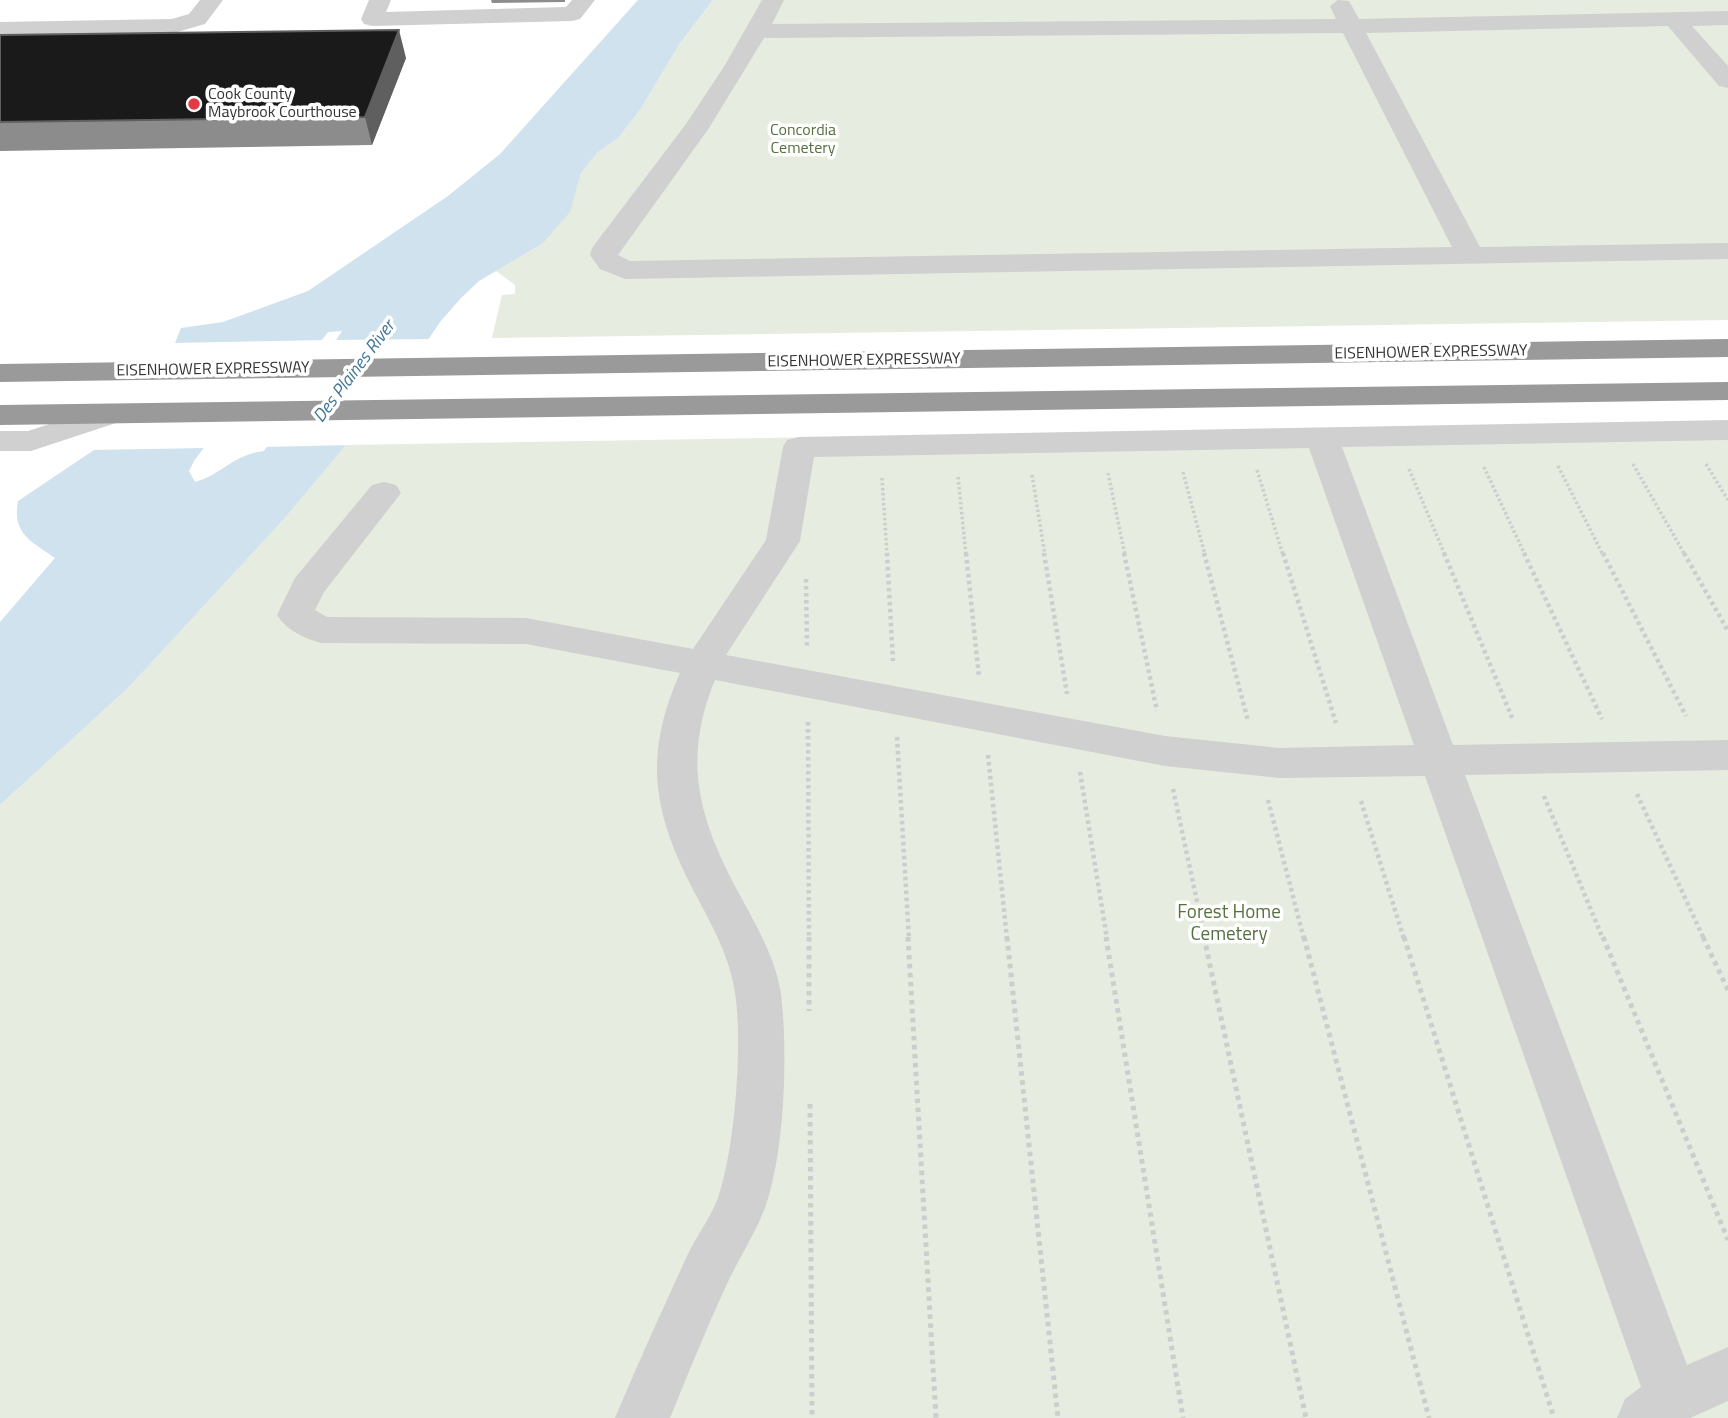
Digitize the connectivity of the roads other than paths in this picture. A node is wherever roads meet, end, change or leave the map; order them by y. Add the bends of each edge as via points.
1 (212, 0) edge
2 (380, 0) edge
3 (584, 0) edge
4 (773, 0) edge
5 (1337, 0) edge
6 (1728, 18) edge
7 (1674, 19) junction
8 (1352, 26) junction
9 (0, 29) edge
10 (757, 31) junction
11 (1728, 81) edge
12 (1728, 251) edge
13 (1471, 256) junction
14 (1728, 348) edge
15 (0, 373) edge
16 (1728, 391) edge
17 (111, 414) junction
18 (0, 415) edge
19 (1728, 430) edge
20 (1322, 438) junction
21 (0, 442) edge
22 (384, 493) dead end
23 (702, 665) junction
24 (1717, 755) edge
25 (1441, 762) junction
26 (1728, 1374) edge
27 (1658, 1408) edge
28 (642, 1418) edge

1 - 9 lane via 197,19 174,26
2 - 3 lane via 372,19 572,14
4 - 10 lane
5 - 8 lane
6 - 7 lane
7 - 8 lane
7 - 11 lane
8 - 10 lane
8 - 13 lane
10 - 13 lane via 661,179 606,248 604,255 610,263 625,270
12 - 13 lane
14 - 15 highway, EISENHOWER EXPRESSWAY
16 - 17 highway
17 - 18 highway
17 - 21 lane via 31,441
19 - 20 lane
20 - 23 lane via 799,447 783,541
20 - 25 lane
22 - 23 lane via 308,587 295,615 321,630 526,631
23 - 25 lane via 1166,751 1258,761
23 - 28 lane via 677,740 677,779 696,851 745,946 758,993 755,1146 741,1205
24 - 25 lane
25 - 27 lane
26 - 27 lane

